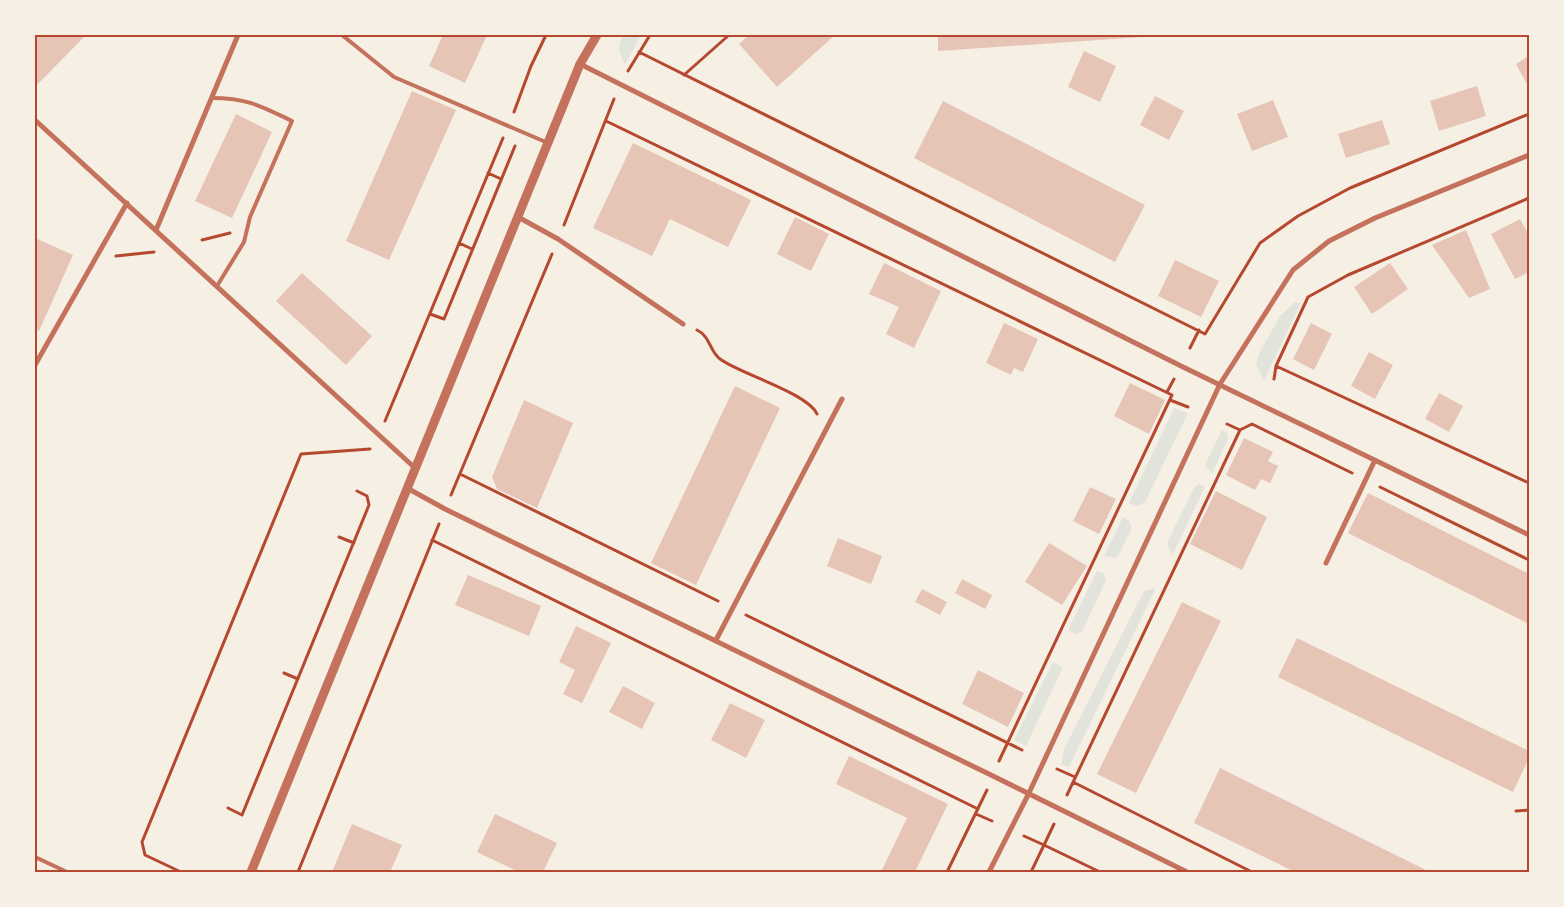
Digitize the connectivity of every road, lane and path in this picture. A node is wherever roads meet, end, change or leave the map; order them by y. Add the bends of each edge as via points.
1 (238, 35) edge
2 (342, 35) edge
3 (546, 35) edge
4 (597, 35) edge
5 (650, 35) edge
6 (729, 35) edge
7 (580, 64) junction
8 (684, 75) junction
9 (212, 98) junction
10 (1529, 114) edge
11 (35, 120) edge
12 (508, 126) junction
13 (521, 132) junction
14 (548, 143) junction
15 (1529, 155) edge
16 (488, 173) junction
17 (501, 179) junction
18 (1529, 198) edge
19 (127, 203) junction
20 (518, 217) junction
21 (156, 230) junction
22 (231, 232) dead end
23 (558, 238) junction
24 (202, 240) dead end
25 (459, 243) junction
26 (177, 249) junction
27 (472, 249) junction
28 (95, 258) junction
29 (217, 286) junction
30 (430, 314) junction
31 (683, 324) joint
32 (1199, 330) junction
33 (1190, 348) dead end
34 (35, 365) edge
35 (1276, 366) junction
36 (1175, 376) dead end
37 (1274, 379) dead end
38 (1220, 384) junction
39 (1167, 392) junction
40 (842, 399) dead end
41 (1170, 400) junction
42 (1188, 407) dead end
43 (818, 416) dead end
44 (385, 422) dead end
45 (1227, 424) dead end
46 (1240, 430) junction
47 (374, 449) dead end
48 (1375, 460) junction
49 (415, 468) junction
50 (460, 474) dead end
51 (1365, 480) junction
52 (1529, 484) edge
53 (407, 488) junction
54 (357, 492) dead end
55 (1529, 535) edge
56 (339, 537) dead end
57 (354, 543) junction
58 (1529, 560) edge
59 (1326, 563) dead end
60 (716, 640) junction
61 (284, 673) dead end
62 (298, 679) junction
63 (1008, 743) dead end
64 (1056, 769) dead end
65 (1075, 777) junction
66 (1073, 782) junction
67 (1029, 793) junction
68 (1066, 796) dead end
69 (228, 808) dead end
70 (1529, 810) edge
71 (1516, 811) dead end
72 (976, 814) junction
73 (992, 821) dead end
74 (1054, 824) dead end
75 (1021, 834) dead end
76 (1044, 845) junction
77 (35, 857) edge
78 (67, 872) edge
79 (181, 872) edge
80 (251, 872) edge
81 (298, 872) edge
82 (947, 872) edge
83 (989, 872) edge
84 (1031, 872) edge
85 (1100, 872) edge
86 (1187, 872) edge
87 (1252, 872) edge

1 - 9 street
2 - 12 lane via 394,77
3 - 12 path
4 - 7 street
5 - 8 path via 638,52
6 - 8 path
7 - 14 street
7 - 38 street
8 - 32 path
9 - 21 street
9 - 29 lane via 234,98 260,105 292,121 250,217 244,242
10 - 32 path via 1350,188 1298,216 1260,243 1205,334
11 - 19 street
12 - 13 lane
12 - 16 path
13 - 14 lane
13 - 17 path
14 - 20 street
15 - 38 street via 1375,218 1329,241 1293,270
16 - 17 path
16 - 25 path
17 - 27 path
18 - 35 path via 1348,275 1308,297
19 - 21 street
19 - 28 street
20 - 23 street
20 - 49 street
21 - 26 street
22 - 24 path
23 - 31 street
23 - 39 path via 606,121
23 - 50 path
25 - 27 path
25 - 30 path
26 - 28 path
26 - 29 street
27 - 30 path via 444,319
28 - 34 street
29 - 49 street
30 - 44 path
31 - 43 path via 704,333 719,359 795,396 814,408
32 - 33 path
35 - 37 path
35 - 52 path
36 - 39 path
38 - 48 street
38 - 67 street
39 - 41 path via 1172,395
40 - 60 street
41 - 42 path
41 - 63 path
45 - 46 path
46 - 51 path via 1252,424
46 - 65 path
47 - 79 path via 301,454 142,842 145,855
48 - 51 street
48 - 55 street
49 - 53 street
51 - 58 path
51 - 59 street
53 - 60 street
53 - 80 street
54 - 57 path via 367,496 369,505
56 - 57 path
57 - 62 path
60 - 67 street
61 - 62 path
62 - 69 path via 242,814
64 - 65 path
65 - 66 path
66 - 68 path
66 - 87 path
67 - 83 street
67 - 86 street
70 - 71 path
72 - 73 path
72 - 81 path via 978,809 432,540
72 - 82 path
74 - 76 path
75 - 76 path
76 - 84 path
76 - 85 path
77 - 78 lane

